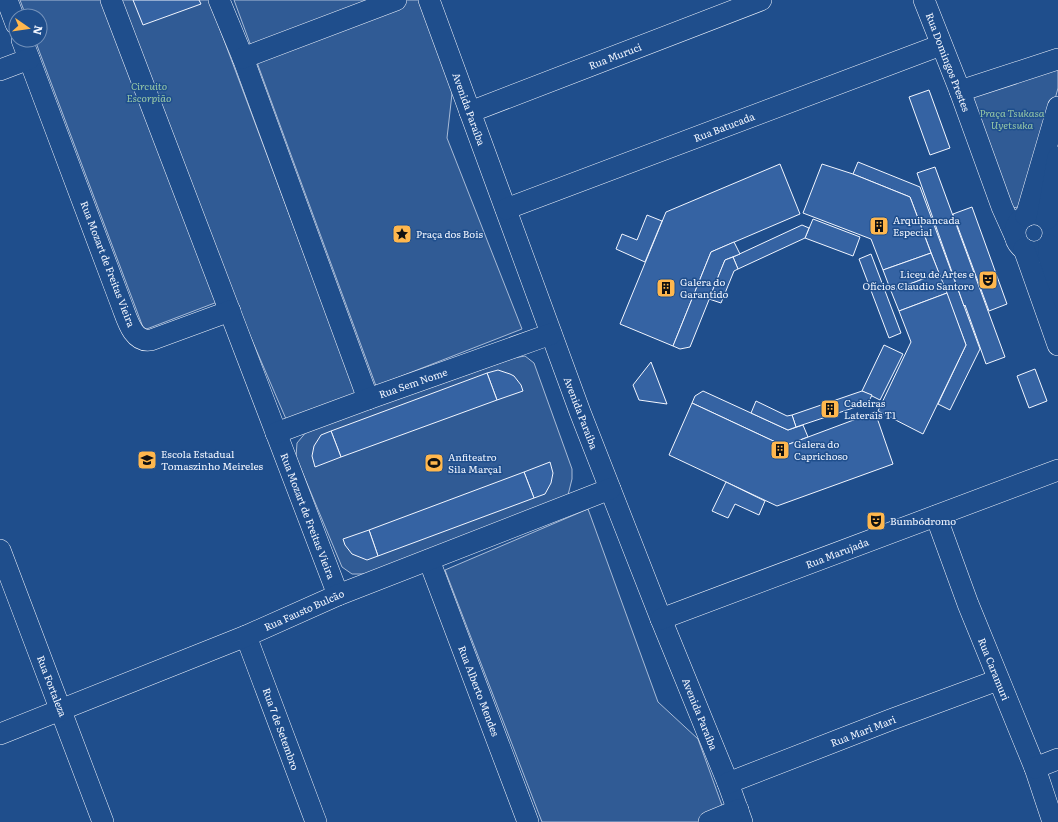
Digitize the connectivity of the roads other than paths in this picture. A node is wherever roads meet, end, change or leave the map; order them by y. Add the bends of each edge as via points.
1 (111, 0) edge
2 (219, 0) edge
3 (396, 0) edge
4 (429, 0) edge
5 (924, 0) edge
6 (750, 2) edge
7 (941, 45) junction
8 (26, 50) edge
9 (243, 58) junction
10 (1058, 60) edge
11 (0, 70) edge
12 (960, 91) junction
13 (1058, 106) edge
14 (470, 112) junction
15 (1058, 157) edge
16 (506, 208) junction
17 (1026, 216) junction
18 (1052, 230) edge
19 (1020, 242) junction
20 (230, 311) junction
21 (551, 334) junction
22 (1056, 336) edge
23 (368, 398) junction
24 (276, 433) junction
25 (1058, 470) edge
26 (610, 489) junction
27 (936, 516) junction
28 (0, 550) edge
29 (429, 560) junction
30 (338, 595) junction
31 (661, 619) junction
32 (246, 636) junction
33 (998, 680) junction
34 (61, 710) junction
35 (0, 734) edge
36 (1058, 759) edge
37 (1035, 768) junction
38 (728, 784) junction
39 (740, 816) edge
40 (103, 822) edge
41 (316, 822) edge
42 (528, 822) edge
43 (709, 822) edge
44 (1053, 822) edge

1 - 20 street
2 - 9 street
3 - 9 street
4 - 14 street, Avenida Paraíba
5 - 7 street, Rua Domingos Prestes
6 - 14 street, Rua Muruci
7 - 12 street, Rua Domingos Prestes
7 - 16 street, Rua Batucada
8 - 11 street
8 - 20 street, Rua Mozart de Freitas Vieira via 131,328 144,340 151,340
9 - 23 street
10 - 12 street
12 - 19 street, Rua Domingos Prestes via 998,196
13 - 17 street
14 - 16 street, Avenida Paraíba
15 - 18 street
16 - 21 street, Avenida Paraíba
17 - 18 street via 1037,214
17 - 19 street via 1017,224
18 - 19 street via 1042,251 1030,252
18 - 22 street
19 - 22 street, Rua Domingos Prestes
20 - 24 street, Rua Mozart de Freitas Vieira
21 - 23 street, Rua Sem Nome
21 - 26 street, Avenida Paraíba
23 - 24 street, Rua Sem Nome
24 - 30 street, Rua Mozart de Freitas Vieira
25 - 27 street, Rua Marujada
26 - 29 street, Rua Fausto Bulcão
26 - 31 street, Avenida Paraíba
27 - 31 street, Rua Marujada
27 - 33 street, Rua Caramuri
28 - 34 street, Rua Fortaleza
29 - 30 street, Rua Fausto Bulcão
29 - 42 street, Rua Alberto Mendes
30 - 32 street, Rua Fausto Bulcão
31 - 38 street, Avenida Paraíba
32 - 34 street, Rua Fausto Bulcão
32 - 41 street, Rua 7 de Setembro
33 - 37 street, Rua Caramuri
33 - 38 street, Rua Mari Mari
34 - 35 street, Rua Fausto Bulcão
34 - 40 street, Rua Fortaleza
36 - 37 street
37 - 44 street, Rua Caramuri
38 - 39 street, Avenida Paraíba
39 - 43 street

